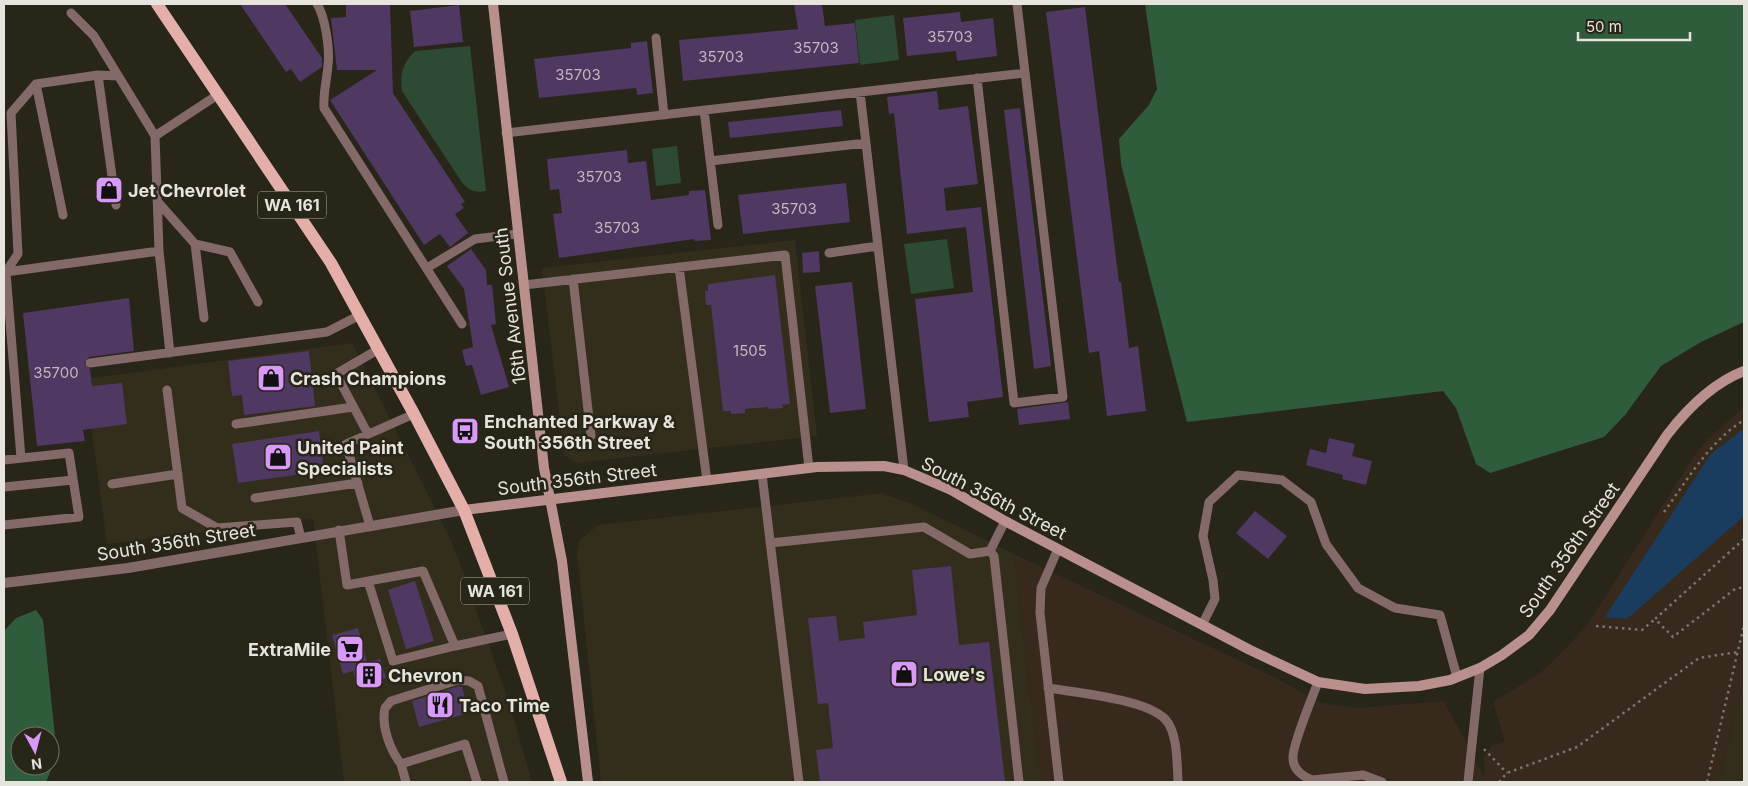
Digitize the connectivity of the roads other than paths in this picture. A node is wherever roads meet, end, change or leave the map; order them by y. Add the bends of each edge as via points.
1 (157, 4) edge
2 (317, 4) edge
3 (493, 4) edge
4 (1017, 4) edge
5 (71, 13) dead end
6 (656, 38) dead end
7 (1025, 73) junction
8 (98, 75) junction
9 (118, 76) junction
10 (976, 78) junction
11 (36, 84) junction
12 (860, 92) junction
13 (219, 94) junction
14 (704, 110) junction
15 (664, 114) junction
16 (506, 133) junction
17 (155, 136) junction
18 (866, 142) junction
19 (710, 161) junction
20 (157, 201) junction
21 (116, 205) dead end
22 (62, 215) dead end
23 (718, 225) dead end
24 (518, 234) junction
25 (195, 244) junction
26 (878, 246) junction
27 (159, 250) junction
28 (830, 253) dead end
29 (679, 267) junction
30 (427, 268) junction
31 (5, 274) edge
32 (573, 279) junction
33 (524, 285) junction
34 (258, 302) dead end
35 (360, 315) junction
36 (204, 318) dead end
37 (462, 324) dead end
38 (379, 349) junction
39 (170, 353) junction
40 (90, 363) dead end
41 (1744, 371) edge
42 (167, 390) dead end
43 (354, 406) junction
44 (414, 414) junction
45 (236, 424) dead end
46 (368, 434) junction
47 (591, 436) dead end
48 (21, 458) junction
49 (4, 460) edge
50 (809, 468) junction
51 (904, 470) junction
52 (178, 474) junction
53 (762, 474) junction
54 (73, 480) junction
55 (706, 481) junction
56 (112, 484) dead end
57 (358, 484) junction
58 (4, 487) edge
59 (255, 498) dead end
60 (551, 498) junction
61 (464, 510) junction
62 (1005, 521) junction
63 (4, 525) edge
64 (370, 526) junction
65 (339, 530) junction
66 (301, 538) junction
67 (770, 543) junction
68 (1058, 549) junction
69 (990, 551) junction
70 (368, 581) junction
71 (4, 583) edge
72 (1202, 625) junction
73 (512, 634) junction
74 (455, 646) junction
75 (1480, 668) junction
76 (1457, 677) junction
77 (1318, 682) junction
78 (1048, 688) junction
79 (401, 764) junction
80 (406, 782) edge
81 (477, 782) edge
82 (504, 782) edge
83 (561, 782) edge
84 (588, 782) edge
85 (798, 782) edge
86 (1018, 782) edge
87 (1059, 782) edge
88 (1178, 782) edge
89 (1382, 782) edge
90 (1468, 782) edge

1 - 13 main road, WA 161
2 - 30 lane via 323,17 329,63 323,90 324,108
3 - 16 main road, 16th Avenue South
4 - 7 lane
5 - 9 lane via 94,36
6 - 15 lane
7 - 10 lane
7 - 10 lane via 1063,397 1014,403
8 - 9 lane
8 - 11 lane
8 - 21 lane
9 - 17 lane
10 - 12 lane
11 - 22 lane
11 - 31 lane via 11,113 18,254
12 - 14 lane
12 - 18 lane
13 - 17 lane
13 - 35 main road, WA 161 via 331,263
14 - 15 lane
14 - 19 lane
15 - 16 lane
16 - 24 main road, 16th Avenue South
17 - 20 lane
18 - 19 lane
18 - 26 lane
19 - 23 lane
20 - 25 lane
20 - 27 lane
24 - 30 lane via 475,239
24 - 33 main road, 16th Avenue South
25 - 34 lane via 230,252
25 - 36 lane
26 - 28 lane
26 - 51 lane
27 - 31 lane
27 - 39 lane
29 - 32 lane
29 - 50 lane via 785,255
29 - 55 lane
30 - 37 lane
31 - 48 lane
32 - 33 lane
32 - 47 lane
33 - 60 main road, 16th Avenue South via 544,468
35 - 38 main road, WA 161
35 - 39 lane via 327,332
38 - 43 lane via 336,374
38 - 44 main road, WA 161
39 - 40 lane
41 - 75 main road, South 356th Street via 1687,410 1667,434 1550,610 1529,635
42 - 52 lane
43 - 45 lane
43 - 46 lane
44 - 46 lane
44 - 61 main road, WA 161
46 - 57 lane via 346,444
48 - 49 lane
48 - 54 lane via 69,453
50 - 51 main road, South 356th Street via 864,464
50 - 53 main road, South 356th Street
51 - 62 main road, South 356th Street via 952,490
52 - 56 lane
52 - 66 lane via 182,508 218,528 298,522
53 - 55 main road, South 356th Street
53 - 67 lane
54 - 58 lane
54 - 63 lane via 79,517
55 - 60 main road, South 356th Street
57 - 59 lane
57 - 64 lane
60 - 61 main road, South 356th Street
60 - 84 main road, 16th Avenue South
61 - 64 street, South 356th Street
61 - 73 main road, WA 161
62 - 68 main road, South 356th Street
62 - 69 lane
64 - 65 street, South 356th Street
65 - 66 street, South 356th Street
65 - 70 lane via 348,585
66 - 71 street, South 356th Street via 128,568
67 - 69 lane via 924,527 970,554
67 - 85 lane
68 - 72 main road, South 356th Street
68 - 78 lane via 1041,588 1040,613
69 - 86 lane via 994,556
70 - 74 lane via 423,571
70 - 74 lane via 393,661
72 - 76 lane via 1215,599 1203,536 1209,502 1238,475 1282,480 1311,502 1326,544 1358,588 1394,608 1440,615
72 - 77 main road, South 356th Street
73 - 74 lane
73 - 83 main road, WA 161
75 - 76 main road, South 356th Street
75 - 90 lane
76 - 77 main road, South 356th Street via 1392,689 1365,689
77 - 89 lane via 1293,751 1295,766 1312,780 1363,774
78 - 87 lane
78 - 88 lane via 1146,706 1166,720 1176,745
79 - 80 lane
79 - 81 lane via 465,744
79 - 82 lane via 394,754 385,726 385,708 391,701 458,680 469,681 478,686

